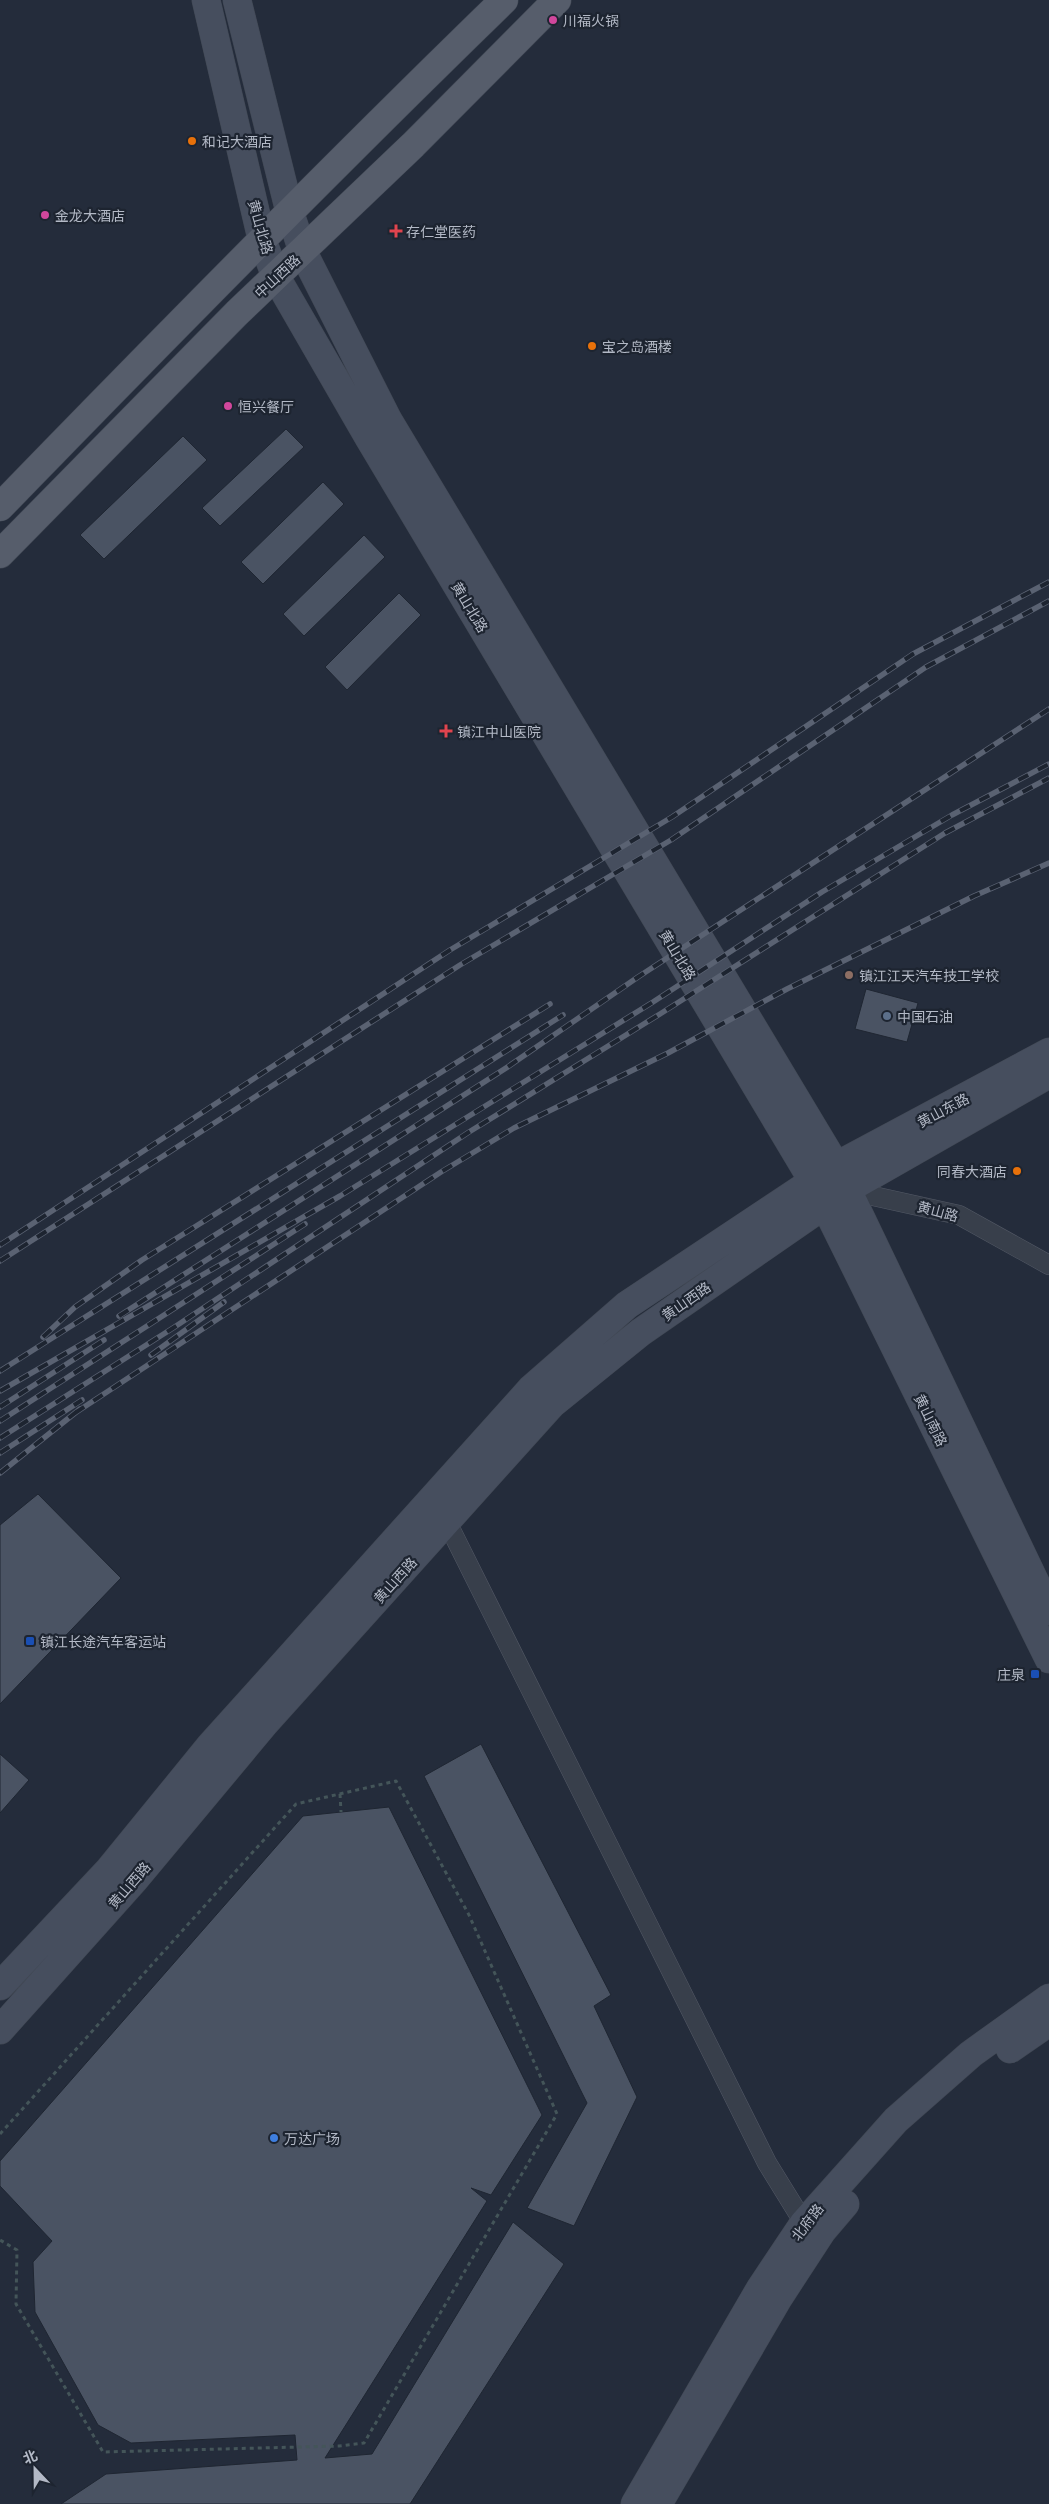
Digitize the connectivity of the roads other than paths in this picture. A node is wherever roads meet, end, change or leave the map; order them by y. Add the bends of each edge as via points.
1 (206, 0) edge
2 (237, 0) edge
3 (504, 0) edge
4 (557, 0) edge
5 (290, 213) junction
6 (262, 240) junction
7 (303, 252) junction
8 (276, 277) junction
9 (0, 507) edge
10 (0, 554) edge
11 (1049, 1052) edge
12 (1049, 1074) edge
13 (830, 1186) junction
14 (1049, 1265) edge
15 (447, 1522) junction
16 (1049, 1611) edge
17 (1049, 1659) edge
18 (0, 1986) edge
19 (1049, 1998) edge
20 (1049, 2022) edge
21 (0, 2030) edge
22 (813, 2227) junction
23 (635, 2504) edge
24 (658, 2504) edge

1 - 6 main road, 黄山北路
2 - 5 main road, 黄山北路
3 - 5 main road
4 - 7 main road, 中山西路
5 - 6 main road
5 - 7 main road, 黄山北路
6 - 8 main road, 黄山北路
6 - 9 main road
7 - 8 main road, 中山西路
7 - 13 main road, 黄山北路 via 388,420
8 - 10 main road, 中山西路
8 - 13 main road, 黄山北路 via 369,438
11 - 13 main road, 黄山东路
12 - 13 main road, 黄山东路
13 - 14 street, 黄山路 via 959,1215
13 - 15 main road, 黄山西路 via 552,1404
13 - 16 main road, 黄山南路
13 - 17 main road, 黄山南路
13 - 18 main road, 黄山西路 via 627,1305 531,1389 210,1746 109,1870
15 - 21 main road, 黄山西路 via 265,1723 135,1879
15 - 22 street via 767,2163
19 - 22 main road, 北府路 via 971,2054 896,2120
20 - 22 main road, 北府路 via 979,2070 903,2136
22 - 23 main road, 北府路 via 760,2289
22 - 24 main road, 北府路 via 779,2297

